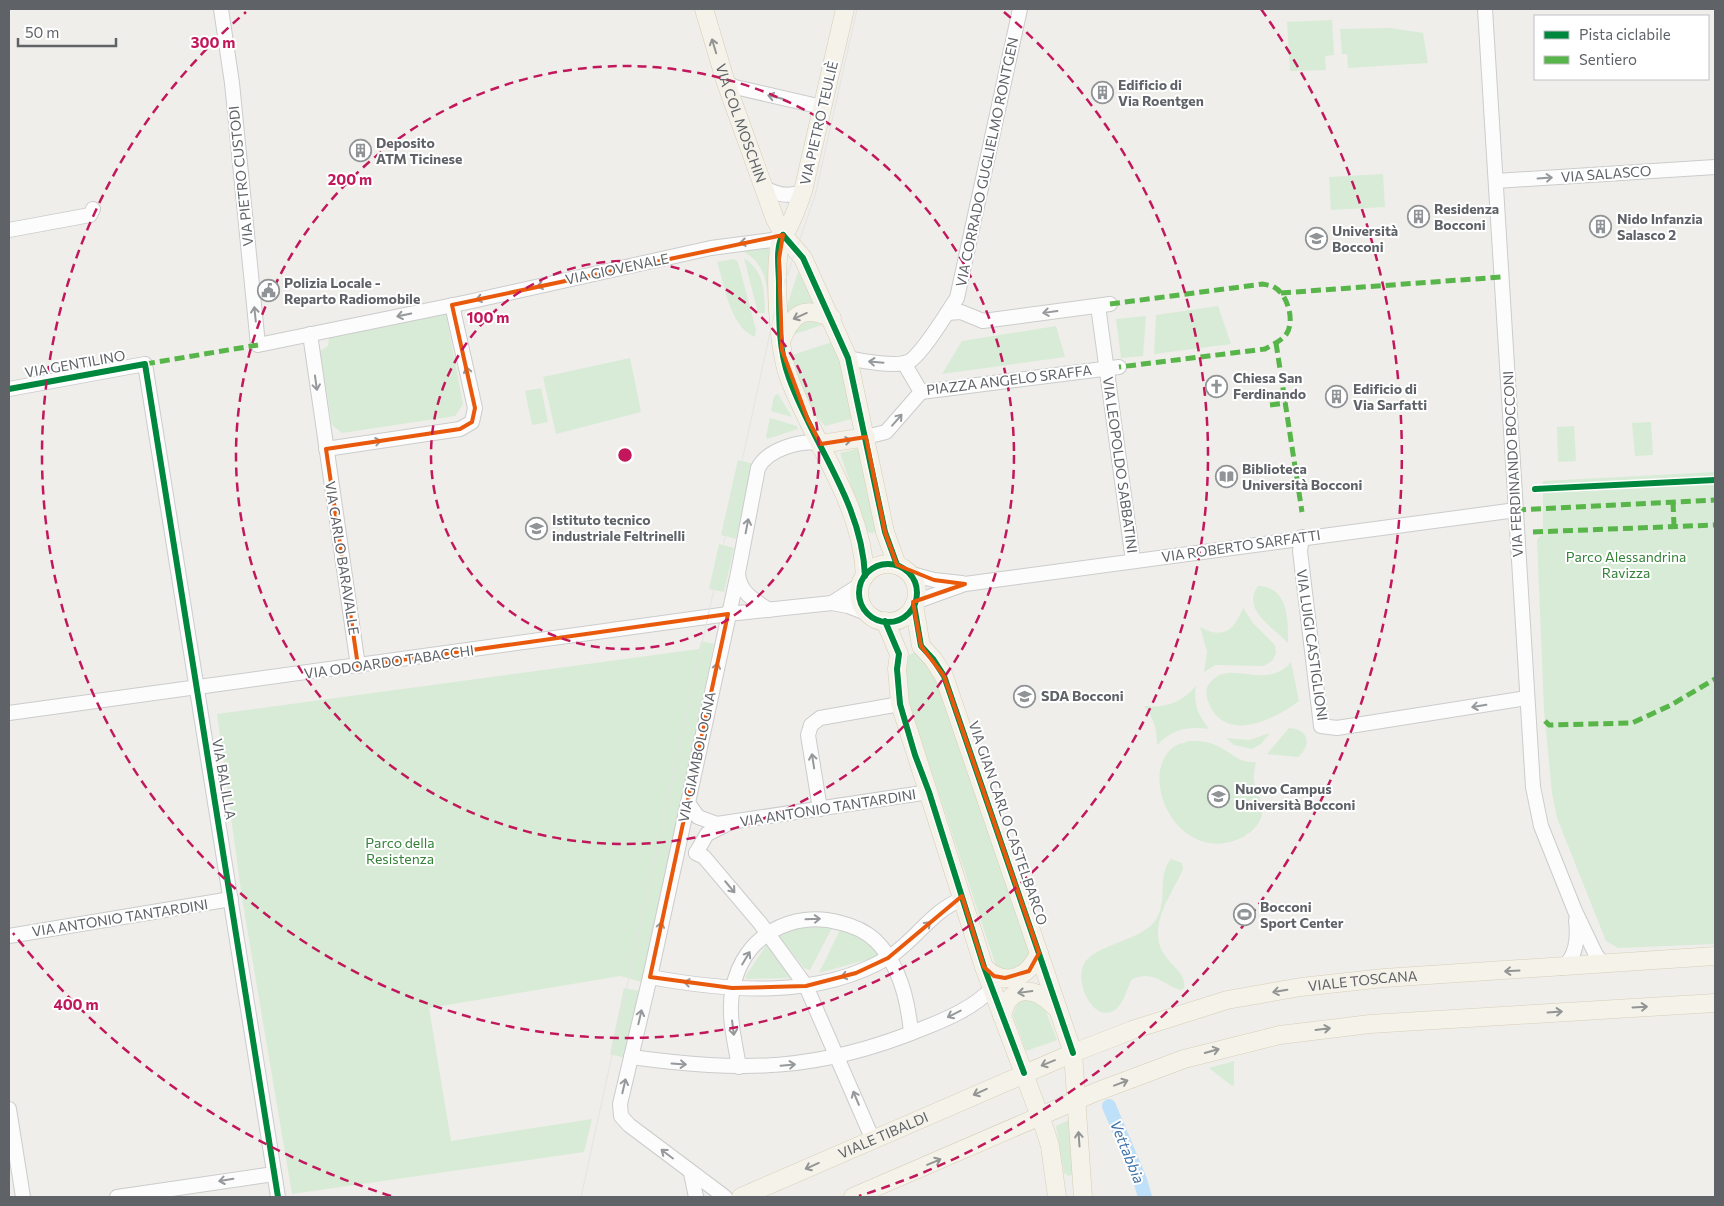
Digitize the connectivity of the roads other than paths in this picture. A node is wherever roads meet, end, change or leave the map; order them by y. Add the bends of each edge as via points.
1 (221, 9) edge
2 (704, 9) edge
3 (845, 9) edge
4 (1020, 9) edge
5 (1485, 9) edge
6 (726, 83) junction
7 (822, 107) junction
8 (1715, 167) edge
9 (1496, 181) junction
10 (764, 187) junction
11 (803, 190) junction
12 (93, 209) dead end
13 (9, 230) edge
14 (783, 235) junction
15 (452, 305) junction
16 (947, 313) junction
17 (832, 318) junction
18 (310, 334) junction
19 (781, 341) junction
20 (848, 358) junction
21 (904, 363) junction
22 (145, 364) joint
23 (1113, 367) junction
24 (9, 389) edge
25 (921, 392) junction
26 (866, 437) junction
27 (821, 444) junction
28 (326, 450) junction
29 (1516, 510) junction
30 (1302, 537) junction
31 (1133, 561) junction
32 (903, 569) junction
33 (738, 573) junction
34 (862, 580) junction
35 (965, 584) junction
36 (832, 603) junction
37 (915, 603) junction
38 (769, 610) junction
39 (728, 614) junction
40 (877, 618) junction
41 (921, 646) junction
42 (899, 654) junction
43 (358, 666) junction
44 (196, 688) junction
45 (1527, 698) junction
46 (900, 704) junction
47 (9, 713) edge
48 (929, 792) junction
49 (688, 803) junction
50 (820, 810) junction
51 (727, 824) junction
52 (696, 853) junction
53 (673, 865) junction
54 (231, 899) junction
55 (963, 899) junction
56 (1575, 911) junction
57 (767, 932) junction
58 (9, 936) edge
59 (1039, 953) junction
60 (1715, 956) edge
61 (888, 958) junction
62 (1607, 964) junction
63 (984, 967) junction
64 (1560, 968) junction
65 (650, 977) junction
66 (806, 986) junction
67 (732, 988) junction
68 (992, 988) junction
69 (1715, 1003) edge
70 (1055, 1007) junction
71 (1002, 1016) junction
72 (911, 1034) junction
73 (1072, 1053) junction
74 (631, 1057) junction
75 (838, 1057) junction
76 (739, 1067) junction
77 (1024, 1072) junction
78 (1076, 1101) junction
79 (9, 1109) edge
80 (1039, 1116) junction
81 (873, 1140) junction
82 (1053, 1168) junction
83 (691, 1173) junction
84 (274, 1174) junction
85 (1081, 1176) junction
86 (23, 1197) edge
87 (117, 1197) edge
88 (278, 1197) edge
89 (696, 1197) edge
90 (725, 1197) edge
91 (741, 1197) edge
92 (853, 1197) edge
93 (1057, 1197) edge
94 (1083, 1197) edge

18 -> 1 street, VIA PIETRO CUSTODI via 258,344 232,83
6 -> 2 main road, VIA COL MOSCHIN
3 - 7 main road, VIA PIETRO TEULIÈ
4 - 16 street, VIA CORRADO GUGLIELMO RONTGEN via 956,298
5 - 9 street, VIA FERDINANDO BOCCONI
7 -> 6 street
6 - 10 main road, VIA COL MOSCHIN
7 - 11 main road, VIA PIETRO TEULIÈ
9 -> 8 street, VIA SALASCO
9 - 29 street, VIA FERDINANDO BOCCONI
10 - 11 street via 784,195
10 - 14 main road, VIA COL MOSCHIN
11 - 14 main road, VIA PIETRO TEULIÈ
12 - 13 street via 90,215
14 -> 15 street, VIA GIOVENALE via 772,240 711,248
14 - 17 main road via 802,258
14 - 19 main road via 779,259
15 -> 18 street, VIA GIOVENALE
28 -> 15 street via 460,429 472,422 475,408
16 - 21 street, VIA CORRADO GUGLIELMO RONTGEN via 910,361
23 -> 16 street, PIAZZA ANGELO SRAFFA via 1104,305 983,321 961,312
17 -> 19 main road via 821,313 802,313 788,324
17 - 20 main road
18 -> 28 street, VIA CARLO BARAVALLE
19 - 27 main road via 790,379
21 -> 20 street
20 - 26 main road
21 - 25 street, PIAZZA ANGELO SRAFFA
22 - 24 street, VIA GENTILINO
22 - 44 street, VIA BALILLA
23 - 25 street, PIAZZA ANGELO SRAFFA
23 - 31 street, VIA LEOPOLDO SABBATINI
26 -> 25 street via 886,432
27 -> 26 main road
26 - 32 main road via 885,532
33 -> 27 street, VIA GIAMBOLOGNA via 762,460 775,451 811,442
27 - 34 main road via 859,533 864,555
28 - 43 street, VIA CARLO BARAVALLE
29 - 30 street, VIA ROBERTO SARFATTI
29 - 45 street, VIA FERDINANDO BOCCONI
30 - 31 street, VIA ROBERTO SARFATTI
45 -> 30 street, VIA LUIGI CASTIGLIONI via 1337,728 1321,726 1300,556
31 - 35 street, VIA ROBERTO SARFATTI
32 - 34 main road via 880,565
32 - 35 street, VIA ROBERTO SARFATTI via 934,580
32 - 37 main road via 916,586
33 - 38 street via 739,584 745,592
33 - 39 street, VIA GIAMBOLOGNA
34 - 36 street, VIA ODOARDO TABACCHI
34 - 40 main road via 861,602
35 - 37 street, VIA ROBERTO SARFATTI
36 - 38 street, VIA ODOARDO TABACCHI
36 - 40 street, VIA ODOARDO TABACCHI
37 - 40 main road via 902,618
37 - 41 main road
38 - 39 street, VIA ODOARDO TABACCHI
39 - 43 street, VIA ODOARDO TABACCHI
49 -> 39 street, VIA GIAMBOLOGNA
40 - 42 main road
41 - 42 main road via 910,647
41 - 59 main road, VIA GIAN CARLO CASTELBARCO via 944,676
42 - 46 main road
43 - 44 street, VIA ODOARDO TABACCHI
44 - 47 street, VIA ODOARDO TABACCHI
44 - 54 street, VIA BALILLA
45 - 56 street, VIA FERDINANDO BOCCONI via 1536,805 1549,848
46 - 48 main road
50 -> 46 street via 808,735 812,724 820,718
48 - 50 street, VIA ANTONIO TANTARDINI
48 - 55 main road
49 - 51 street, VIA ANTONIO TANTARDINI via 692,812 706,822
49 - 53 street, VIA GIAMBOLOGNA
50 - 51 street, VIA ANTONIO TANTARDINI
51 - 52 street, VIA ANTONIO TANTARDINI via 707,834
52 - 53 street
52 -> 57 street via 704,857
65 -> 53 street, VIA GIAMBOLOGNA
54 - 58 street, VIA ANTONIO TANTARDINI
54 - 84 street, VIA BALILLA
61 -> 55 street via 943,909
55 - 63 main road
56 - 62 street, VIA FERDINANDO BOCCONI via 1596,955
56 - 64 street, VIA FERDINANDO BOCCONI via 1576,944 1570,960
57 -> 61 street via 799,920 827,919 862,931 875,940
57 - 66 street
67 -> 57 street via 744,958
59 - 63 main road via 1029,971 1017,976 994,976
59 - 70 main road, VIA GIAN CARLO CASTELBARCO
60 - 62 main road, VIALE TOSCANA
61 -> 66 street via 856,972
61 - 72 street via 903,987
62 - 64 main road, VIALE TOSCANA
63 - 68 main road
64 -> 73 main road, VIALE TOSCANA via 1342,982 1227,1000
67 -> 65 street
74 -> 65 street, VIA GIAMBOLOGNA
66 - 67 street
66 - 75 street
67 -> 76 street via 732,1022
68 - 71 main road
68 -> 72 street via 964,1009
78 -> 69 main road via 1184,1059 1288,1034 1370,1024
70 -> 71 main road via 1046,996 1027,990 1010,999
70 - 73 main road, VIA GIAN CARLO CASTELBARCO
71 - 77 main road
72 - 75 street
73 -> 77 main road, VIALE TOSCANA
73 - 78 main road, VIA GIAN CARLO CASTELBARCO
74 -> 76 street via 671,1064
83 -> 74 street, VIA GIAMBOLOGNA via 621,1116 620,1104
76 -> 75 street via 788,1066
81 -> 75 street
77 - 80 main road
77 -> 81 main road, VIALE TIBALDI
78 - 80 main road
85 -> 78 main road, VIA GIAN CARLO CASTELBARCO
79 - 86 street
80 - 82 main road via 1050,1146
92 -> 80 main road
81 -> 91 main road, VIALE TIBALDI
82 - 85 main road via 1064,1183 1073,1184
82 - 93 main road
83 - 89 street
83 - 90 street
84 -> 87 street
84 - 88 street, VIA BALILLA
85 - 94 main road, VIA GIAN CARLO CASTELBARCO

